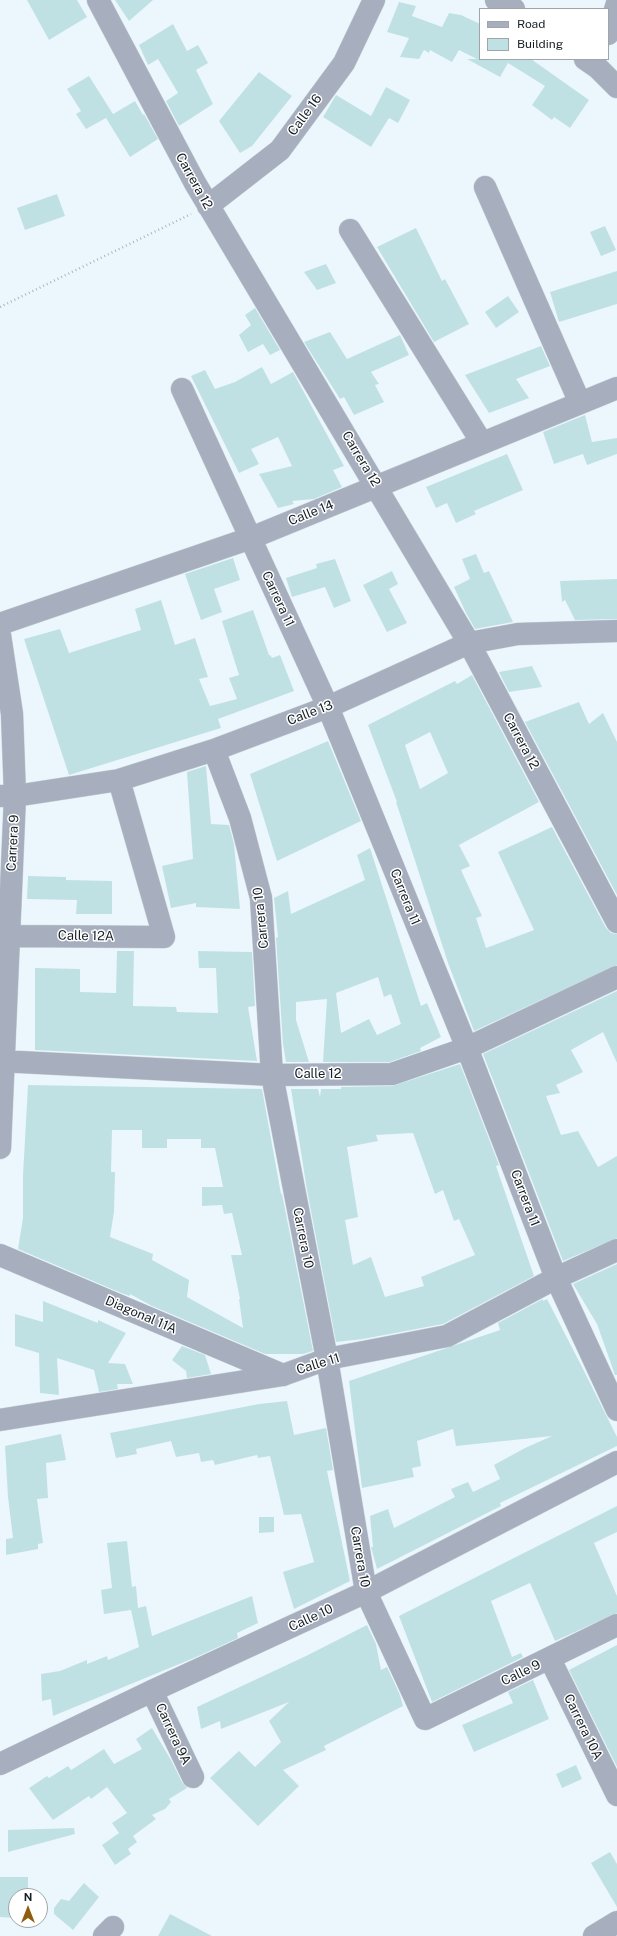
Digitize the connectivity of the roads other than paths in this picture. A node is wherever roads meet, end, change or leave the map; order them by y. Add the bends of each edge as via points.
1 (98, 0) edge
2 (374, 0) edge
3 (496, 0) edge
4 (617, 3) edge
5 (513, 8) edge
6 (609, 31) edge
7 (595, 62) edge
8 (617, 87) edge
9 (486, 187) dead end
10 (208, 206) junction
11 (350, 230) dead end
12 (617, 388) edge
13 (182, 389) dead end
14 (580, 403) junction
15 (482, 443) junction
16 (377, 486) junction
17 (251, 538) junction
18 (0, 624) edge
19 (617, 631) edge
20 (0, 635) edge
21 (469, 643) junction
22 (328, 707) junction
23 (214, 750) junction
24 (119, 780) junction
25 (7, 796) edge
26 (617, 922) edge
27 (9, 936) junction
28 (617, 977) edge
29 (467, 1048) junction
30 (2, 1061) edge
31 (272, 1075) junction
32 (0, 1148) edge
33 (617, 1250) edge
34 (0, 1255) edge
35 (556, 1278) junction
36 (326, 1359) junction
37 (282, 1375) junction
38 (617, 1410) edge
39 (0, 1420) edge
40 (617, 1462) edge
41 (366, 1592) junction
42 (617, 1626) edge
43 (550, 1659) junction
44 (152, 1691) junction
45 (425, 1719) joint
46 (0, 1764) edge
47 (193, 1777) dead end
48 (617, 1795) edge
49 (617, 1922) edge
50 (594, 1936) edge

1 - 10 street, Carrera 12
2 - 10 street, Calle 16 via 344,62 280,150
3 - 5 street
4 - 6 street
7 - 8 street
9 - 14 street
10 - 16 street, Carrera 12
11 - 15 street
12 - 14 street, Calle 14
13 - 17 street, Carrera 11
14 - 15 street, Calle 14
15 - 16 street, Calle 14
16 - 17 street, Calle 14
16 - 21 street, Carrera 12
17 - 18 street, Calle 14
17 - 22 street, Carrera 11
19 - 21 street, Calle 13 via 518,634
20 - 25 street, Carrera 9 via 12,714
21 - 22 street, Calle 13
21 - 26 street, Carrera 12
22 - 23 street, Calle 13
22 - 29 street, Carrera 11
23 - 24 street, Calle 13
23 - 31 street, Carrera 10 via 240,818 262,898
24 - 25 street, Calle 13
24 - 27 street, Calle 12A via 164,937
25 - 27 street, Carrera 9
27 - 30 street, Carrera 9
28 - 29 street, Calle 12
29 - 31 street, Calle 12 via 392,1074
29 - 35 street, Carrera 11
30 - 31 street, Calle 12
30 - 32 street, Carrera 9
31 - 36 street, Carrera 10
33 - 35 street, Calle 11
34 - 37 street, Diagonal 11A
35 - 36 street, Calle 11 via 447,1336
35 - 38 street, Carrera 11
36 - 37 street, Calle 11
36 - 41 street, Carrera 10
37 - 39 street, Calle 11
40 - 41 street, Calle 10
41 - 44 street, Calle 10
41 - 45 street, Carrera 10
42 - 43 street, Calle 9
43 - 45 street, Calle 9
43 - 48 street, Carrera 10A
44 - 46 street, Calle 10
44 - 47 street, Carrera 9A
49 - 50 street

